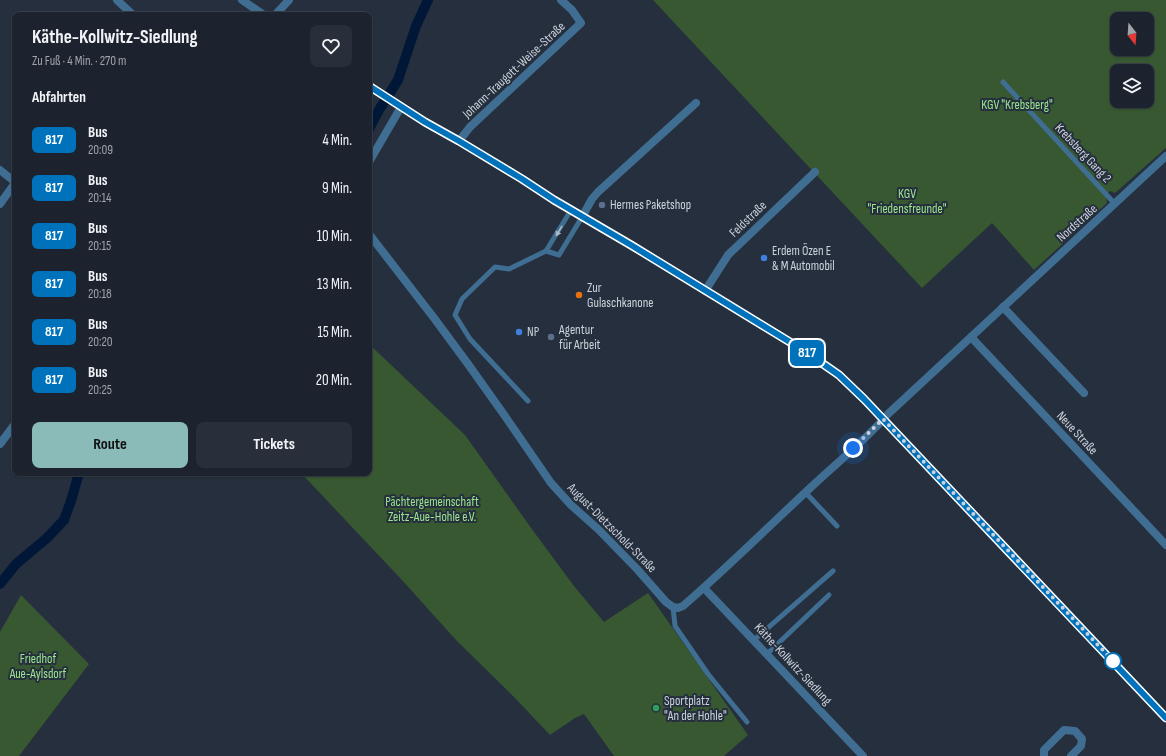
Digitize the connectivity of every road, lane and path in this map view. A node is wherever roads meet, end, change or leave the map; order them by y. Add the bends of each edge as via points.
1 (117, 0) edge
2 (242, 0) edge
3 (289, 0) edge
4 (561, 0) edge
5 (130, 12) edge
6 (258, 12) edge
7 (278, 12) edge
8 (1003, 82) dead end
9 (372, 88) edge
10 (696, 103) dead end
11 (401, 107) junction
12 (459, 141) junction
13 (1166, 156) edge
14 (372, 157) edge
15 (0, 170) edge
16 (815, 172) dead end
17 (12, 180) edge
18 (12, 187) edge
19 (0, 204) edge
20 (1115, 204) junction
21 (571, 210) junction
22 (582, 217) junction
23 (372, 238) edge
24 (546, 251) junction
25 (705, 291) junction
26 (1003, 307) junction
27 (970, 337) junction
28 (1084, 393) dead end
29 (528, 401) dead end
30 (883, 419) junction
31 (12, 428) edge
32 (0, 444) edge
33 (805, 492) junction
34 (837, 526) dead end
35 (1166, 545) edge
36 (834, 571) dead end
37 (704, 588) junction
38 (829, 595) dead end
39 (674, 607) junction
40 (754, 640) junction
41 (766, 654) junction
42 (1166, 718) edge
43 (747, 722) dead end
44 (864, 756) edge
45 (1044, 756) edge
46 (1071, 756) edge

1 - 5 street
2 - 6 street
3 - 7 street
4 - 12 street, Johann-Traugott-Weise-Straße via 581,23 470,127
8 - 20 lane, Krebsberg Gang 2
9 - 11 street
10 - 22 street via 598,192
11 - 12 street
11 - 14 street
12 - 21 street
13 - 20 street, Nordstraße
15 - 17 street
16 - 25 street, Feldstraße via 728,255
18 - 19 street
20 - 26 street, Nordstraße
21 - 22 street
21 -> 24 lane
22 - 24 lane via 559,255
22 - 25 street
23 - 39 street, August-Dietzschold-Straße via 464,359 551,483 637,569 666,602
24 - 29 lane via 509,269 495,267 462,299 455,315 470,339
25 - 30 street via 830,368
26 - 27 street, Nordstraße
26 - 28 street
27 - 30 street, Nordstraße
27 - 35 street, Neue Straße
30 - 33 street
30 - 42 street
31 - 32 street
33 - 34 lane
33 - 37 street
36 - 40 lane
37 - 39 street via 683,606
37 - 40 street, Käthe-Kollwitz-Siedlung
38 - 41 lane
39 - 43 lane via 675,626 708,674
40 - 41 street, Käthe-Kollwitz-Siedlung
41 - 44 street, Käthe-Kollwitz-Siedlung
45 - 46 street via 1044,750 1064,730 1070,730 1075,731 1082,739 1081,746

